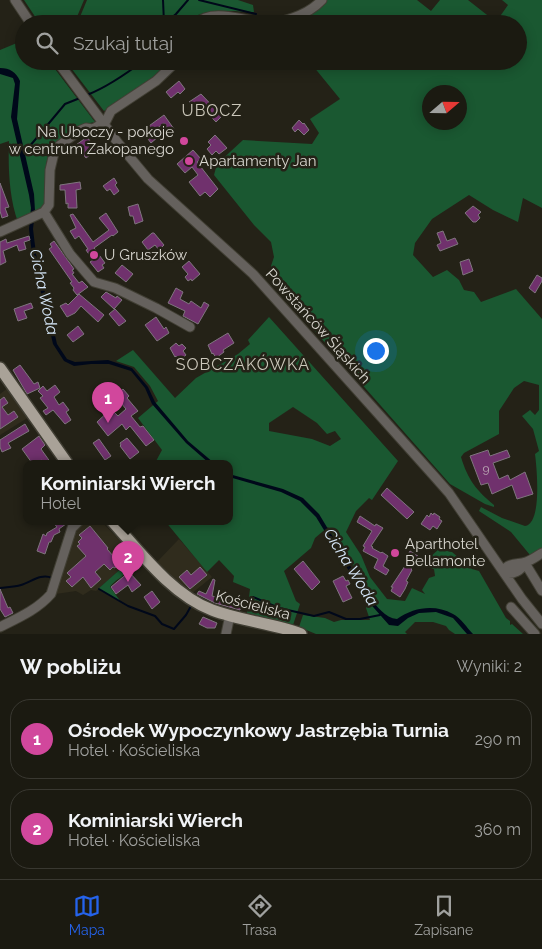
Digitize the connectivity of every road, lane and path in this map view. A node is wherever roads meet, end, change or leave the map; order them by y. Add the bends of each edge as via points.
1 (15, 0) edge
2 (322, 0) edge
3 (25, 15) edge
4 (297, 15) edge
5 (64, 70) edge
6 (168, 70) edge
7 (101, 121) junction
8 (42, 214) junction
9 (0, 232) edge
10 (190, 327) dead end
11 (0, 368) edge
12 (65, 460) edge
13 (75, 525) edge
14 (116, 525) edge
15 (542, 553) edge
16 (525, 562) junction
17 (504, 573) junction
18 (542, 592) edge
19 (511, 607) dead end
20 (230, 616) junction
21 (540, 621) edge
22 (0, 628) edge
23 (226, 634) edge
24 (301, 634) edge
25 (535, 634) edge

1 - 3 street
2 - 4 street
5 - 7 street, Powstańców Śląskich
6 - 7 street
7 - 8 street via 94,129 86,128 56,149 50,163 48,205
7 - 17 street, Powstańców Śląskich via 148,179 284,306 449,493
8 - 9 street
8 - 10 street via 94,282 115,288
11 - 12 main road
13 - 22 street via 51,594 32,610
14 - 20 main road, Kościeliska via 176,590 200,605
15 - 16 street
16 - 17 street via 511,575
16 - 18 street
17 - 21 street, Powstańców Śląskich
19 - 25 street
20 - 23 street
20 - 24 main road, Kościeliska

